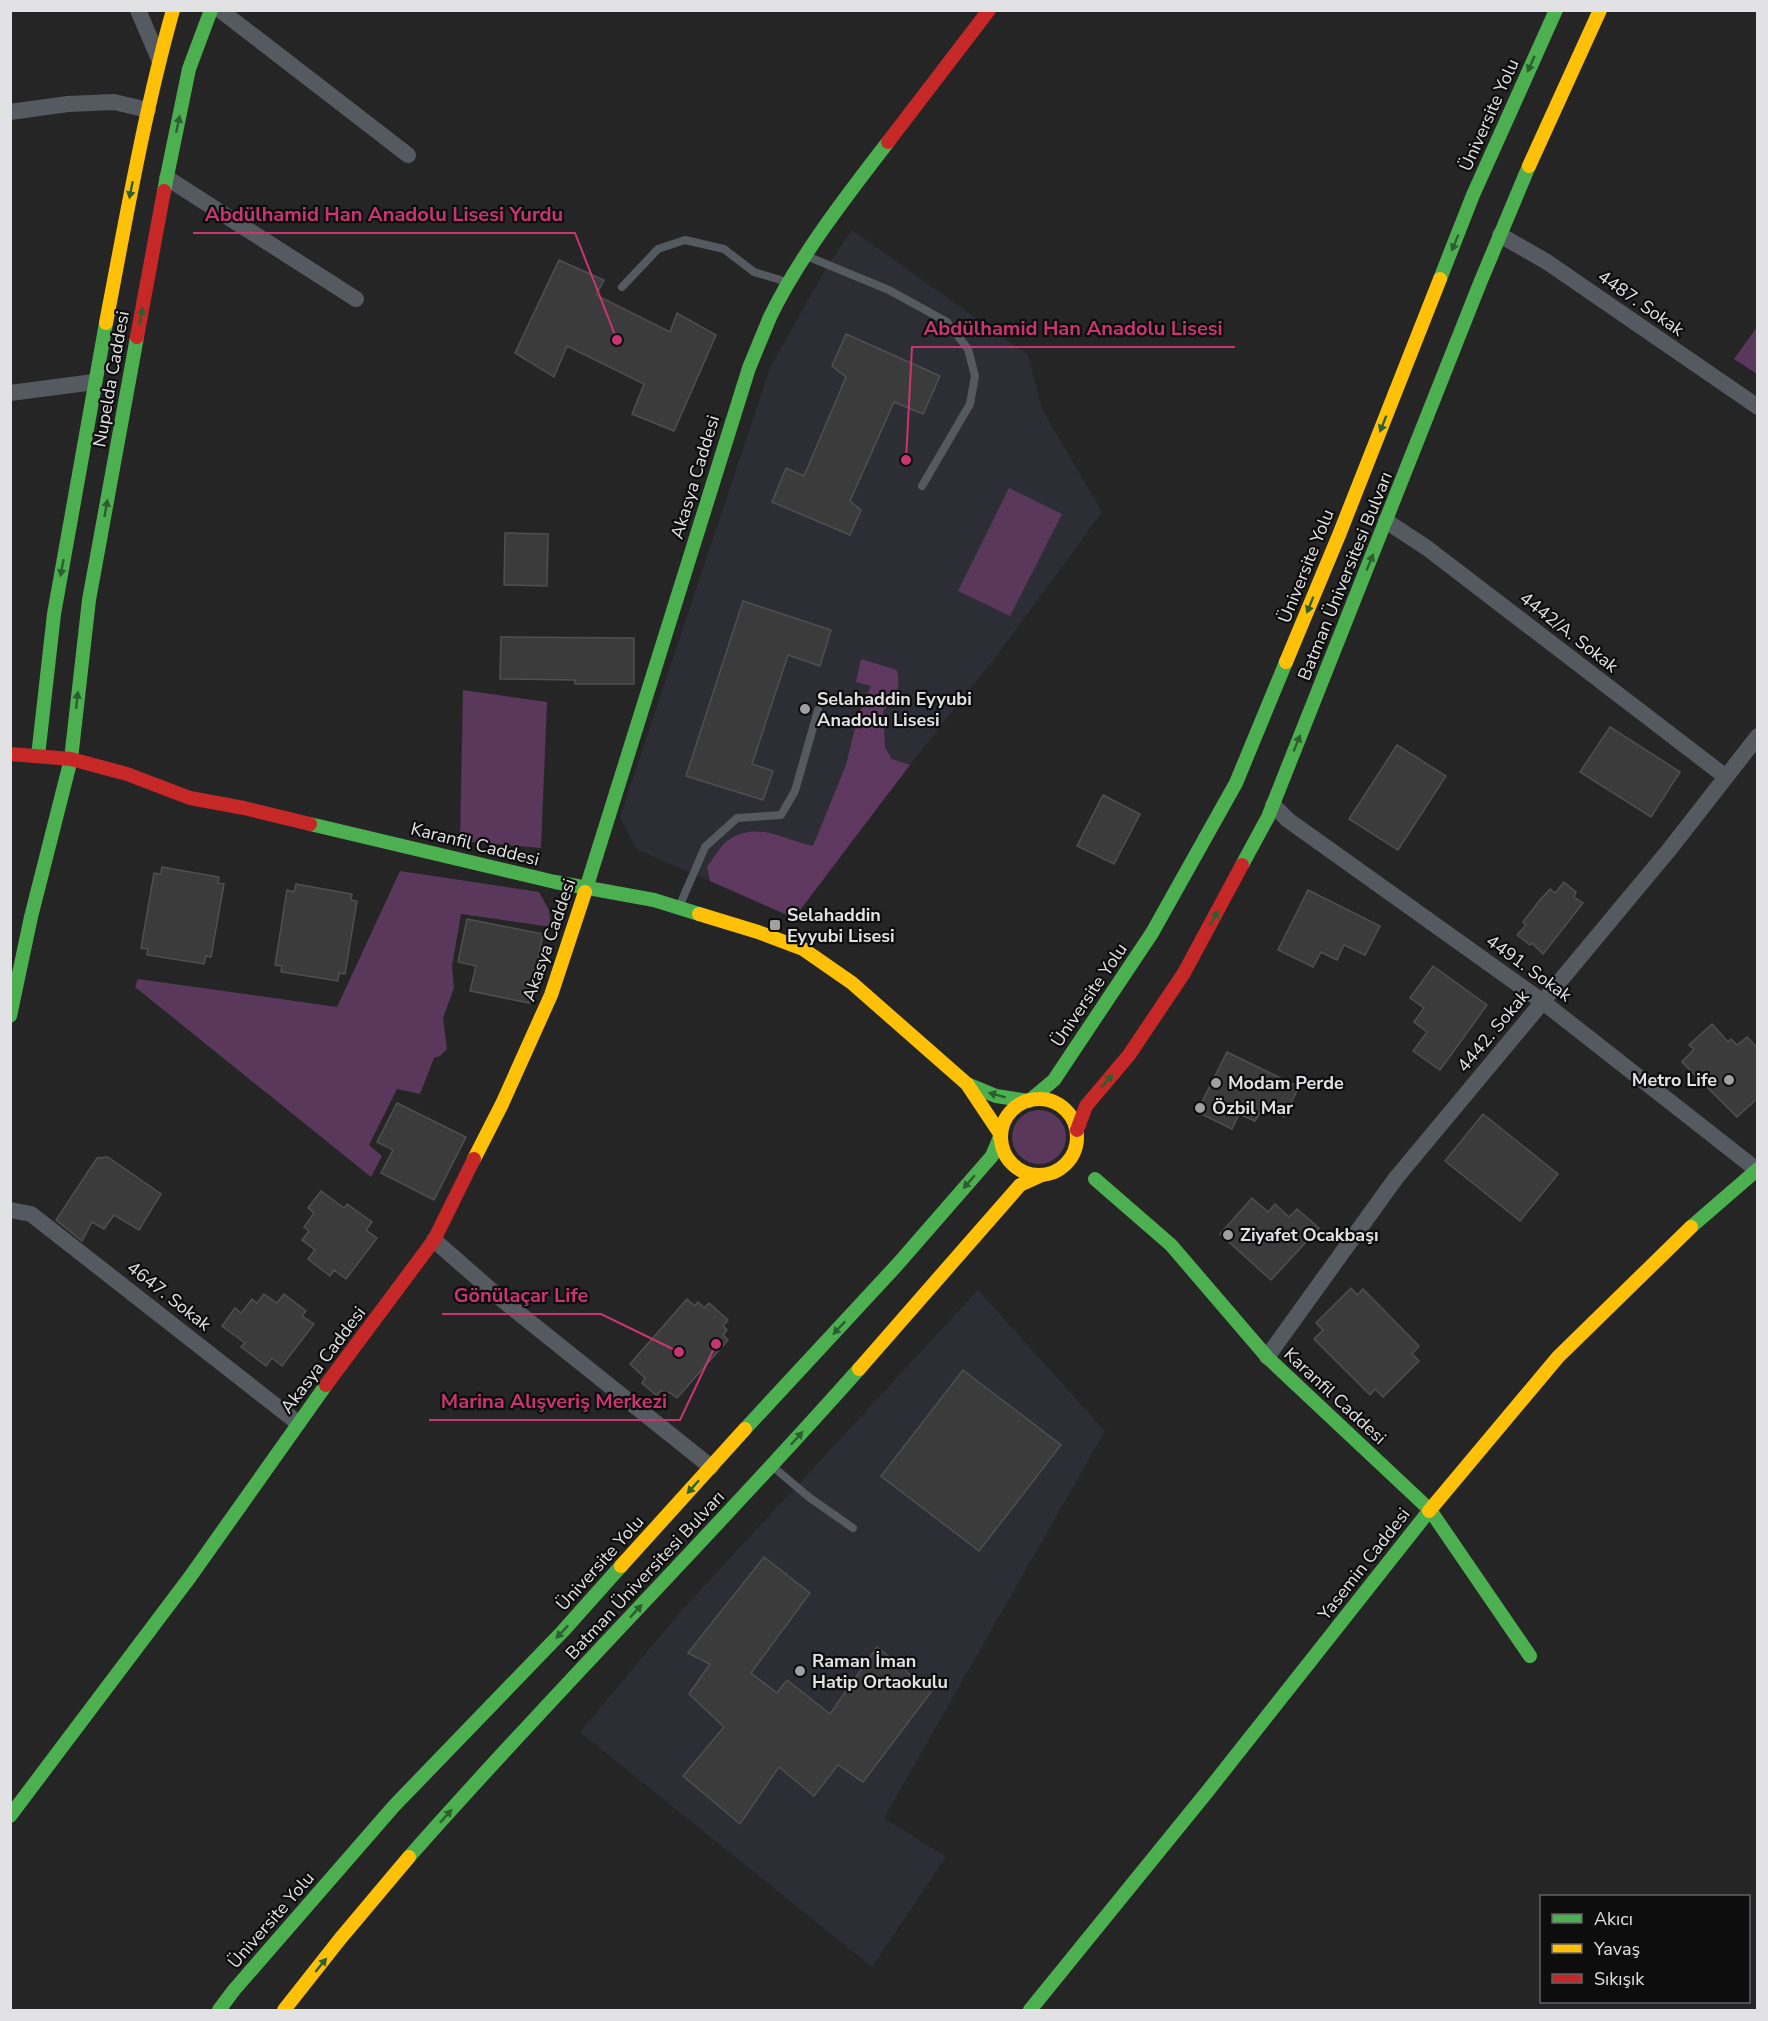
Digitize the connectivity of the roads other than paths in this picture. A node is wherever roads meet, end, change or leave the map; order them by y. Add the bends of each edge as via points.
1 (138, 10) edge
2 (173, 10) edge
3 (211, 10) edge
4 (220, 10) edge
5 (989, 10) edge
6 (1556, 10) edge
7 (1600, 10) edge
8 (159, 59) junction
9 (148, 110) junction
10 (10, 112) edge
11 (408, 155) dead end
12 (166, 178) junction
13 (1500, 235) junction
14 (806, 256) junction
15 (790, 283) junction
16 (622, 288) dead end
17 (356, 299) dead end
18 (94, 382) junction
19 (10, 393) edge
20 (1758, 407) edge
21 (922, 486) dead end
22 (1386, 521) junction
23 (818, 710) dead end
24 (1758, 736) edge
25 (10, 754) edge
26 (38, 756) junction
27 (71, 759) junction
28 (1726, 777) junction
29 (1273, 805) junction
30 (586, 888) junction
31 (679, 908) junction
32 (1543, 1002) junction
33 (10, 1016) edge
34 (967, 1084) junction
35 (1029, 1101) junction
36 (1001, 1135) junction
37 (1077, 1136) junction
38 (1757, 1170) edge
39 (1048, 1174) junction
40 (1084, 1177) junction
41 (10, 1210) edge
42 (435, 1240) junction
43 (1267, 1357) junction
44 (298, 1423) junction
45 (772, 1466) junction
46 (711, 1467) junction
47 (1430, 1510) junction
48 (853, 1528) dead end
49 (1530, 1656) dead end
50 (10, 1816) edge
51 (219, 2010) edge
52 (284, 2010) edge
53 (1030, 2010) edge

1 - 8 street
2 - 8 street, Nupelda Caddesi
12 -> 3 street, Nupelda Caddesi via 189,69
4 - 11 street
5 - 14 street, Akasya Caddesi via 849,192
6 -> 35 street, Üniversite Yolu via 1473,195 1335,546 1236,783 1152,933 1054,1080
7 - 13 street, Batman Üniversitesi Bulvarı
8 - 9 street, Nupelda Caddesi
9 - 10 street via 114,102
9 -> 18 street, Nupelda Caddesi
12 - 17 street
27 -> 12 street, Nupelda Caddesi via 89,600
13 - 20 street, 4487. Sokak via 1547,262
13 - 22 street, Batman Üniversitesi Bulvarı
14 - 15 street, Akasya Caddesi
14 - 21 lane via 889,290 947,322 968,349 975,376 970,404
15 - 16 lane via 754,272 724,249 685,240 658,249
15 - 30 street, Akasya Caddesi via 748,368
18 - 19 street
18 -> 26 street, Nupelda Caddesi via 54,614
22 - 28 street, 4442/A. Sokak via 1427,548
29 -> 22 street, Batman Üniversitesi Bulvarı
23 - 31 lane via 795,791 781,815 736,818 705,847
24 - 28 street, 4442. Sokak
25 - 26 street, Karanfil Caddesi
26 - 27 street, Karanfil Caddesi
27 - 30 street, Karanfil Caddesi via 127,774 190,798
27 - 33 street, Nupelda Caddesi
28 - 32 street, 4442. Sokak
29 - 32 street, 4491. Sokak via 1288,820
37 -> 29 street, Batman Üniversitesi Bulvarı via 1086,1106 1129,1055 1184,973
30 - 31 street, Karanfil Caddesi
30 - 42 street, Akasya Caddesi via 551,994
31 - 34 street, Karanfil Caddesi via 803,950 852,983
32 - 38 street, 4491. Sokak
32 - 43 street, 4442. Sokak via 1396,1178
35 -> 34 street via 996,1096
34 - 36 street
35 - 36 street via 1009,1115
35 - 37 street via 1053,1102 1064,1108 1072,1118
36 - 39 street via 1003,1150 1018,1169
36 -> 46 street, Üniversite Yolu via 992,1156 897,1265
37 - 39 street via 1073,1155 1065,1165
37 - 40 street via 1085,1165
38 - 47 street, Yasemin Caddesi via 1697,1221 1558,1357
39 - 40 street
45 -> 39 street, Batman Üniversitesi Bulvarı via 1020,1185
40 - 43 street, Karanfil Caddesi via 1171,1245
41 - 44 street, 4647. Sokak via 31,1214
42 - 44 street, Akasya Caddesi
42 - 46 street via 500,1298
43 - 47 street, Karanfil Caddesi
44 - 50 street, Akasya Caddesi via 190,1577
45 - 48 lane
52 -> 45 street, Batman Üniversitesi Bulvarı via 403,1864
46 -> 51 street, Üniversite Yolu via 563,1631 394,1806
47 - 49 street, Karanfil Caddesi
47 - 53 street, Yasemin Caddesi

